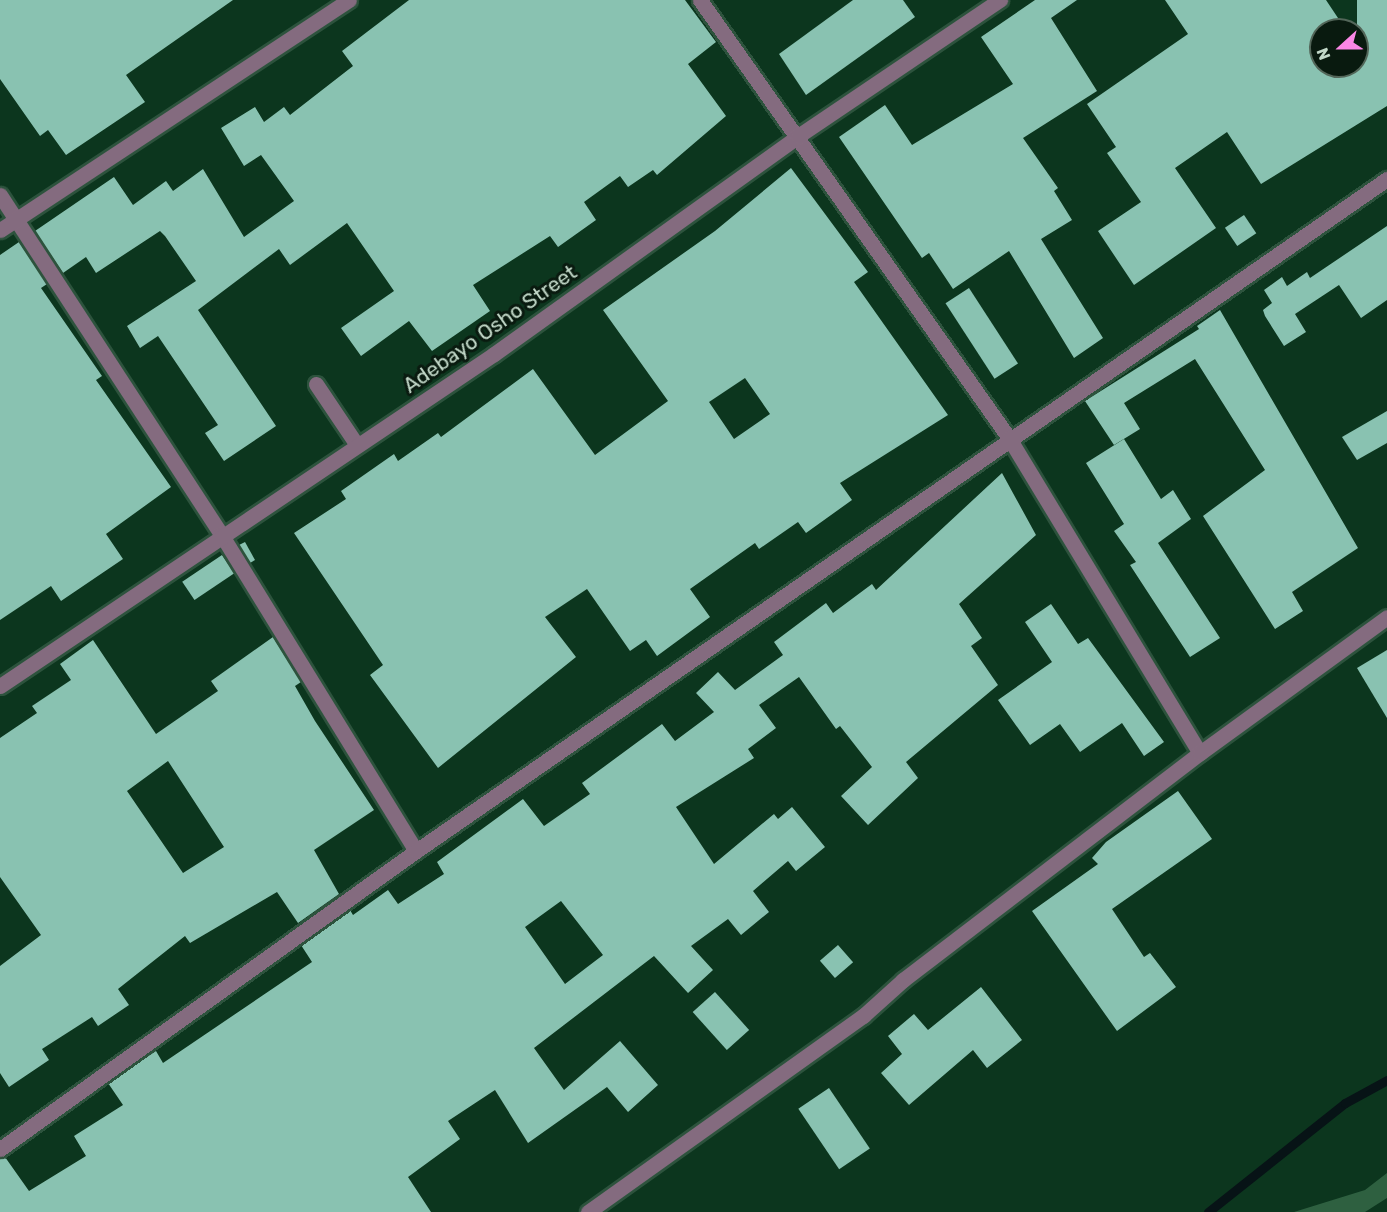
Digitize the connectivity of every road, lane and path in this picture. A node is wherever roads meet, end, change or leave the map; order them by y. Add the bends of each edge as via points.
1 (349, 0) edge
2 (700, 0) edge
3 (1000, 0) edge
4 (798, 136) junction
5 (1387, 179) edge
6 (0, 195) edge
7 (16, 219) junction
8 (0, 230) edge
9 (316, 384) dead end
10 (1010, 438) junction
11 (357, 445) junction
12 (221, 534) junction
13 (1387, 617) edge
14 (0, 686) edge
15 (1200, 753) junction
16 (416, 851) junction
17 (0, 1149) edge
18 (588, 1212) edge

1 - 7 street
2 - 4 street
3 - 4 street, Adebayo Osho Street
4 - 10 street
4 - 11 street, Adebayo Osho Street
5 - 10 street
6 - 7 street
7 - 8 street
7 - 12 street
9 - 11 street
10 - 15 street
10 - 16 street
11 - 12 street, Adebayo Osho Street
12 - 14 street, Adebayo Osho Street
12 - 16 street
13 - 15 street
15 - 18 street via 863,1016
16 - 17 street

